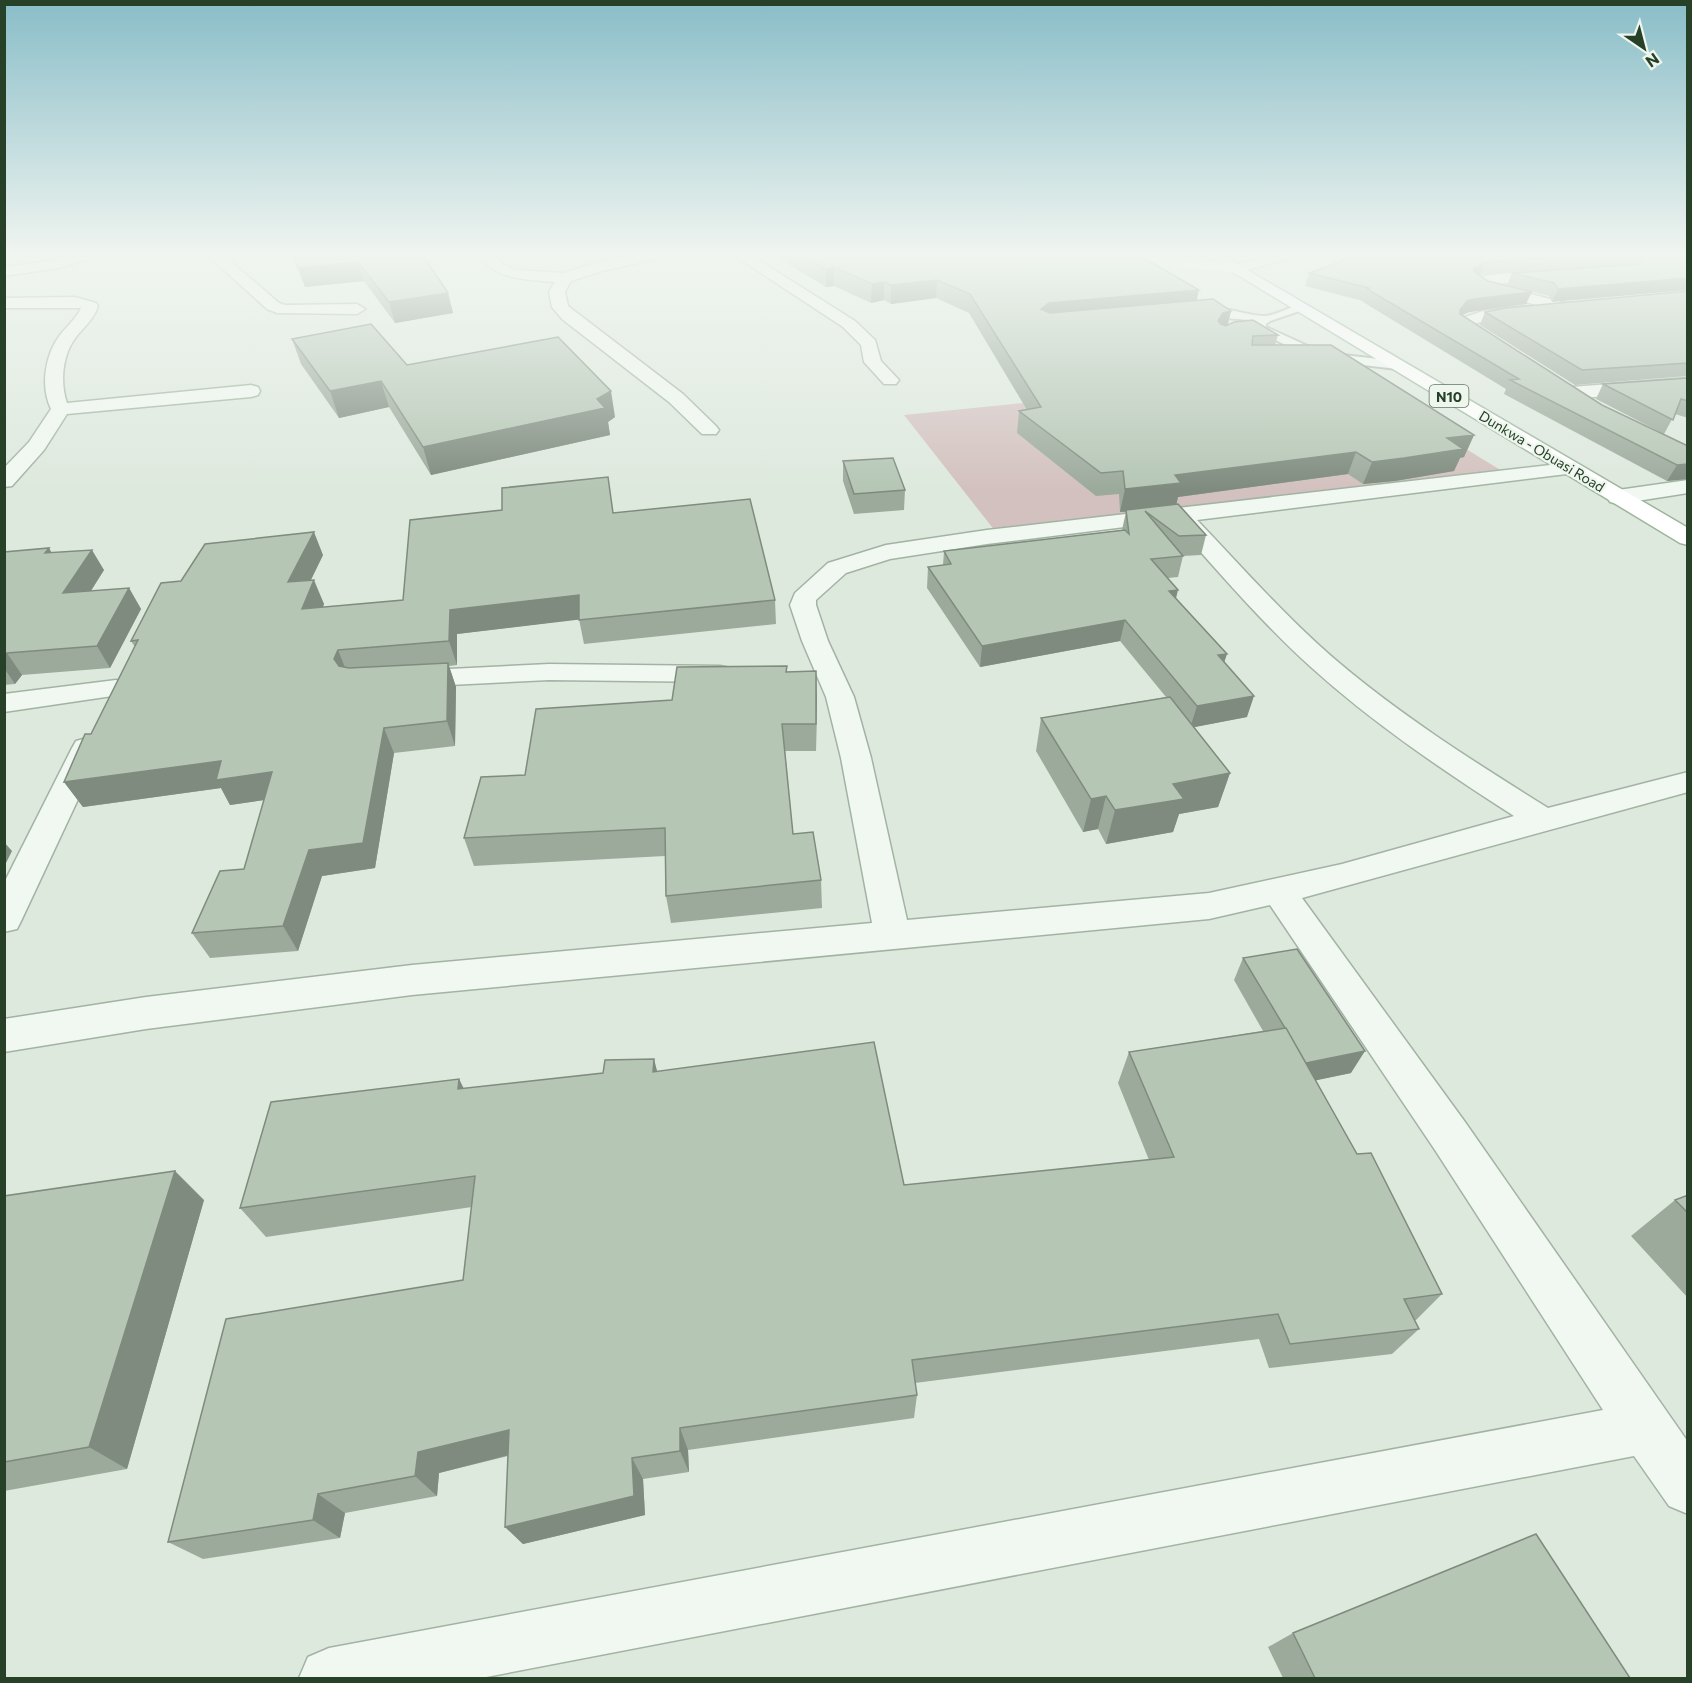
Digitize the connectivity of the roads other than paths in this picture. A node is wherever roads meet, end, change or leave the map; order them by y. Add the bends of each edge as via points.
1 (70, 333) edge
2 (590, 333) edge
3 (858, 333) edge
4 (1273, 333) edge
5 (1343, 333) edge
6 (1473, 333) edge
7 (1511, 356) edge
8 (1333, 358) junction
9 (1302, 360) edge
10 (1397, 365) junction
11 (890, 380) dead end
12 (1688, 383) edge
13 (251, 391) dead end
14 (61, 409) junction
15 (1595, 409) edge
16 (708, 430) dead end
17 (1568, 469) junction
18 (4, 481) edge
19 (1688, 486) edge
20 (1618, 497) junction
21 (1180, 515) junction
22 (1688, 538) edge
23 (131, 659) edge
24 (740, 674) edge
25 (382, 681) edge
26 (116, 688) junction
27 (4, 703) edge
28 (1688, 782) edge
29 (1545, 821) junction
30 (1279, 892) junction
31 (4, 919) edge
32 (893, 937) junction
33 (4, 1036) edge
34 (1645, 1428) junction
35 (1688, 1487) edge
36 (329, 1678) edge

1 - 14 street via 64,341 53,381
2 - 16 street via 676,398
3 - 11 street via 869,344 873,362
4 - 8 lane via 1308,351
5 - 10 main road, Dunkwa - Obuasi Road / N10
6 - 7 street
8 - 9 lane
8 - 10 lane
10 - 17 main road, Dunkwa - Obuasi Road / N10
12 - 15 street via 1562,388
13 - 14 street
14 - 18 street via 37,446
17 - 20 main road, Dunkwa - Obuasi Road / N10
17 - 21 street
19 - 20 street
20 - 22 main road, Dunkwa - Obuasi Road / N10
21 - 29 street via 1292,635 1330,668 1426,744
21 - 32 street via 886,552 837,568 804,598 815,641 818,675 840,697
23 - 26 street
24 - 25 street via 549,672
26 - 27 street
26 - 31 street
28 - 29 street
29 - 30 street
30 - 32 street via 1209,906
30 - 34 street
32 - 33 street via 412,980 146,1013
34 - 35 street
34 - 36 street

